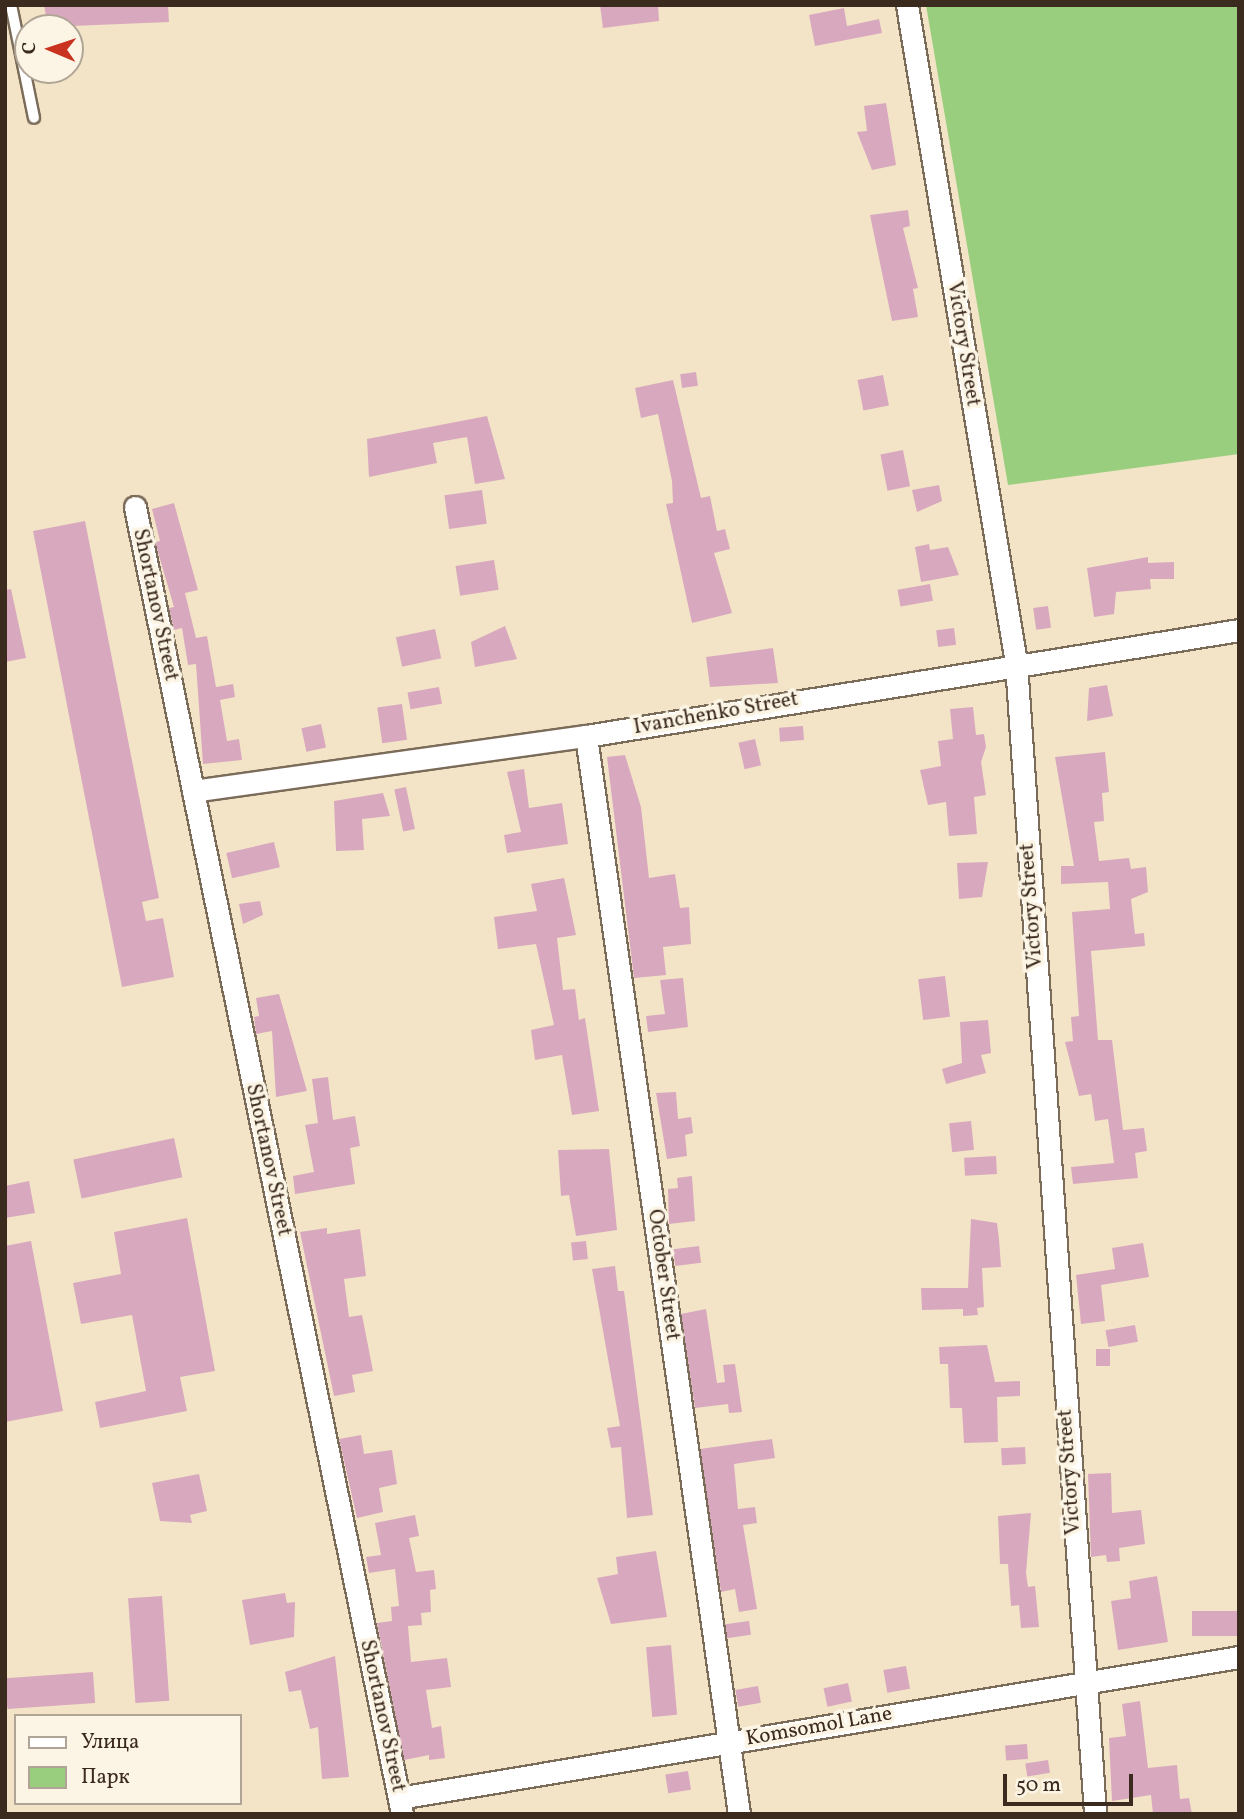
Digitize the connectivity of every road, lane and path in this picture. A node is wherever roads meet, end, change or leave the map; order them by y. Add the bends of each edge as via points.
1 (11, 5) edge
2 (907, 5) edge
3 (34, 118) dead end
4 (135, 507) dead end
5 (1239, 630) edge
6 (1016, 663) junction
7 (586, 736) junction
8 (193, 791) junction
9 (1239, 1657) edge
10 (1084, 1682) junction
11 (730, 1742) junction
12 (400, 1806) edge
13 (738, 1814) edge
14 (1095, 1814) edge

1 - 3 lane
2 - 6 street, Victory Street
4 - 8 street, Shortanov Street
5 - 6 street, Ivanchenko Street
6 - 7 street, Ivanchenko Street
6 - 10 street, Victory Street
7 - 8 street, Ivanchenko Street
7 - 11 street, October Street
8 - 12 street, Shortanov Street
9 - 10 street, Komsomol Lane
10 - 11 street, Komsomol Lane
10 - 14 street, Victory Street
11 - 12 street, Komsomol Lane
11 - 13 street, October Street

